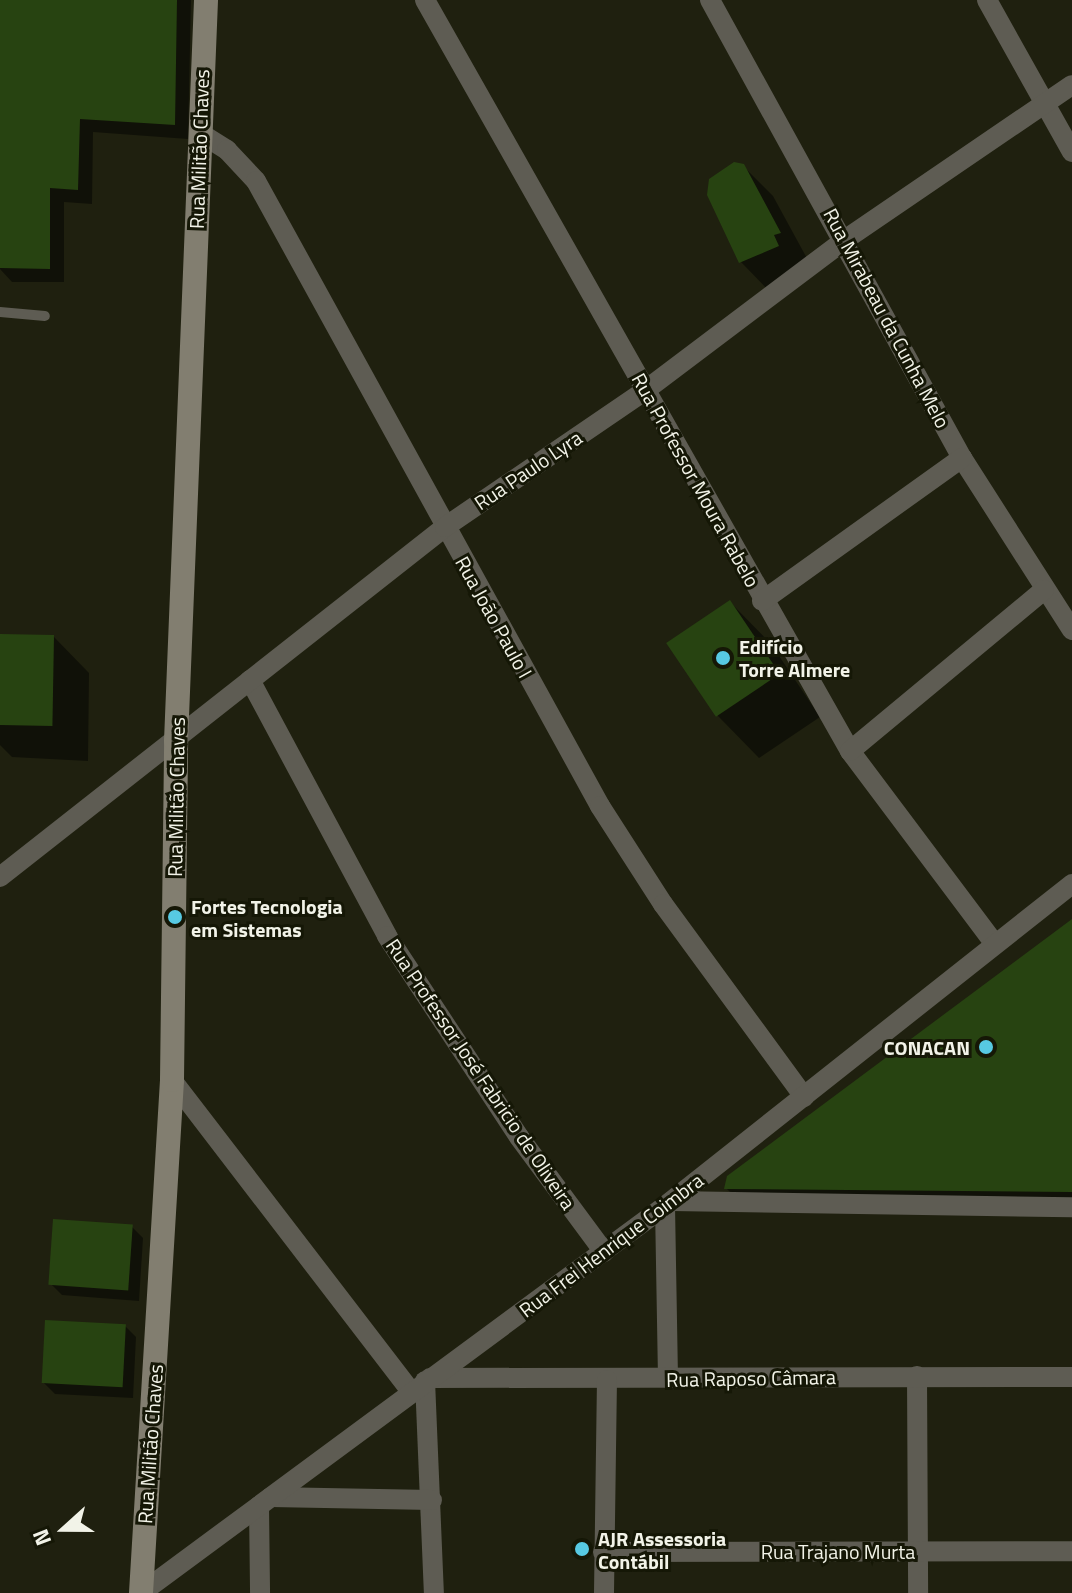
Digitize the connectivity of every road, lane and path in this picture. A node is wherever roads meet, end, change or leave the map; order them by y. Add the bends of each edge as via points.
1 (206, 0) edge
2 (425, 0) edge
3 (710, 0) edge
4 (987, 0) edge
5 (1072, 85) edge
6 (1046, 103) junction
7 (200, 133) junction
8 (1072, 152) edge
9 (846, 239) junction
10 (0, 312) edge
11 (45, 316) dead end
12 (647, 389) junction
13 (962, 458) junction
14 (445, 527) junction
15 (1044, 590) junction
16 (762, 601) junction
17 (1072, 630) edge
18 (250, 680) junction
19 (176, 741) junction
20 (850, 751) junction
21 (0, 877) edge
22 (1072, 884) edge
23 (994, 943) junction
24 (172, 1080) junction
25 (804, 1097) junction
26 (669, 1204) junction
27 (1072, 1207) edge
28 (604, 1252) junction
29 (917, 1376) junction
30 (1072, 1377) edge
31 (668, 1378) junction
32 (607, 1380) junction
33 (422, 1383) junction
34 (432, 1500) junction
35 (265, 1502) junction
36 (918, 1551) junction
37 (1072, 1551) edge
38 (603, 1552) junction
39 (141, 1593) edge
40 (260, 1593) edge
41 (434, 1593) edge
42 (604, 1593) edge
43 (918, 1593) edge

1 - 7 street, Rua Militão Chaves
2 - 12 street, Rua Professor Moura Rabelo
3 - 9 street, Rua Mirabeau da Cunha Melo
4 - 6 street
5 - 6 street, Rua Paulo Lyra
6 - 8 street
6 - 9 street, Rua Paulo Lyra
7 - 14 street, Rua João Paulo I via 227,150 256,181
7 - 19 street, Rua Militão Chaves
9 - 12 street, Rua Paulo Lyra
9 - 13 street, Rua Mirabeau da Cunha Melo
10 - 11 lane
12 - 14 street, Rua Paulo Lyra
12 - 16 street, Rua Professor Moura Rabelo
13 - 15 street, Rua Mirabeau da Cunha Melo
13 - 16 street
14 - 18 street, Rua Paulo Lyra
14 - 25 street, Rua João Paulo I via 600,806 663,904
15 - 17 street, Rua Mirabeau da Cunha Melo
15 - 20 street
16 - 20 street, Rua Professor Moura Rabelo
18 - 19 street, Rua Paulo Lyra
18 - 28 street, Rua Professor José Fabricio de Oliveira via 387,936 519,1137
19 - 21 street, Rua Paulo Lyra
19 - 24 street, Rua Militão Chaves
20 - 23 street, Rua Professor Moura Rabelo
22 - 23 street, Rua Frei Henrique Coimbra
23 - 25 street, Rua Frei Henrique Coimbra
24 - 33 street
24 - 39 street, Rua Militão Chaves
25 - 26 street, Rua Frei Henrique Coimbra
26 - 27 street
26 - 28 street, Rua Frei Henrique Coimbra
26 - 31 street
28 - 33 street, Rua Frei Henrique Coimbra
29 - 30 street, Rua Raposo Câmara
29 - 31 street, Rua Raposo Câmara
29 - 36 street
31 - 32 street, Rua Raposo Câmara
32 - 33 street, Rua Raposo Câmara
32 - 38 street
33 - 34 street
33 - 35 street, Rua Frei Henrique Coimbra
34 - 35 street
34 - 41 street
35 - 39 street, Rua Frei Henrique Coimbra
35 - 40 street
36 - 37 street, Rua Trajano Murta
36 - 38 street, Rua Trajano Murta
36 - 43 street
38 - 42 street

